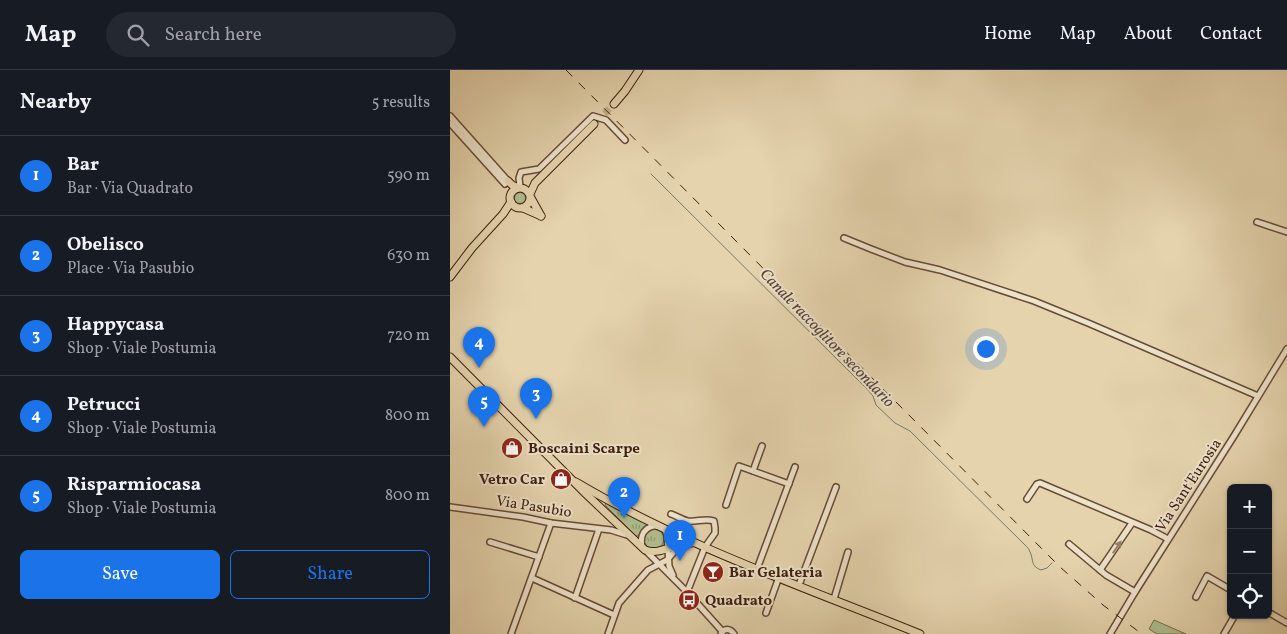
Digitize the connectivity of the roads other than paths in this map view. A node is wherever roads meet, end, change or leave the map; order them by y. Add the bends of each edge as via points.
1 (639, 70) edge
2 (614, 104) tunnel mouth
3 (450, 116) edge
4 (450, 123) edge
5 (594, 124) tunnel mouth
6 (625, 140) dead end
7 (506, 182) junction
8 (535, 183) junction
9 (521, 188) junction
10 (511, 194) junction
11 (531, 196) junction
12 (517, 206) junction
13 (1257, 222) dead end
14 (1287, 232) edge
15 (844, 238) dead end
16 (450, 277) edge
17 (1287, 349) edge
18 (450, 357) edge
19 (1258, 396) junction
20 (762, 446) dead end
21 (795, 466) dead end
22 (753, 471) junction
23 (576, 482) junction
24 (789, 484) junction
25 (836, 487) dead end
26 (1028, 499) dead end
27 (610, 500) junction
28 (726, 505) dead end
29 (450, 507) edge
30 (606, 513) junction
31 (671, 514) dead end
32 (551, 522) junction
33 (1132, 523) junction
34 (616, 527) junction
35 (599, 528) junction
36 (662, 528) junction
37 (1168, 539) junction
38 (490, 542) dead end
39 (697, 543) junction
40 (682, 544) junction
41 (1069, 544) dead end
42 (705, 547) junction
43 (644, 548) junction
44 (668, 548) junction
45 (848, 552) dead end
46 (539, 558) junction
47 (669, 558) junction
48 (660, 564) junction
49 (757, 569) junction
50 (1100, 570) junction
51 (779, 577) junction
52 (532, 578) junction
53 (677, 582) junction
54 (799, 586) junction
55 (1227, 588) edge
56 (687, 592) junction
57 (1134, 592) junction
58 (1196, 597) dead end
59 (574, 598) junction
60 (834, 599) junction
61 (766, 613) dead end
62 (1272, 614) edge
63 (614, 615) junction
64 (1233, 619) edge
65 (1287, 623) edge
66 (722, 633) edge
67 (511, 634) edge
68 (608, 634) edge
69 (734, 634) edge
70 (920, 634) edge
71 (1110, 634) edge
72 (1224, 634) edge

1 - 2 main road
3 - 7 street
4 - 7 street
5 - 8 main road
6 - 9 street via 606,120 593,116 538,169 521,172
7 - 9 main road
7 - 10 main road
8 - 9 main road
8 - 11 main road
9 - 10 main road
9 - 11 main road
10 - 12 main road
11 - 12 main road via 530,202
11 - 12 main road via 541,216
12 - 16 main road via 503,214
13 - 14 street
15 - 19 street via 905,262 1034,301
17 - 19 street, Via Sant'Eurosia
18 - 23 main road
19 - 37 street, Via Sant'Eurosia
20 - 22 street
21 - 24 street
22 - 24 street
22 - 28 street via 739,466
23 - 27 main road
23 - 30 main road
24 - 49 street
25 - 54 street
26 - 33 street via 1040,483
27 - 30 main road via 602,504
27 - 36 main road
29 - 32 street, Via Pasubio
30 - 34 main road
31 - 42 street via 690,521 707,518 714,521 714,533
32 - 35 street, Via Pasubio
32 - 46 street
33 - 37 street
50 -> 33 street
34 - 35 street, Via Pasubio
34 - 43 main road
35 - 59 street
36 - 39 main road
36 - 43 street via 654,526 645,530 641,538
36 - 44 street via 666,532
37 - 57 street, Via Sant'Eurosia
38 - 46 street
39 - 40 main road
39 - 42 main road
40 - 44 main road
40 - 47 street
41 - 50 street
42 - 49 main road
42 - 56 street
43 - 44 main road via 656,552
43 - 48 street
44 - 47 street
45 - 60 street
46 - 52 street
47 - 48 street
47 - 53 street via 670,569
48 - 53 street
48 - 63 street via 651,567 619,603
49 - 51 main road
50 - 57 street
51 - 54 main road
51 - 61 street
52 - 59 street
52 - 67 street
53 - 56 street
54 - 60 main road
55 - 58 street via 1207,576
56 - 66 street
57 - 71 street, Via Sant'Eurosia
59 - 63 street
60 - 70 main road
62 - 65 street
63 - 68 street
64 - 72 street
66 - 69 street via 728,629

